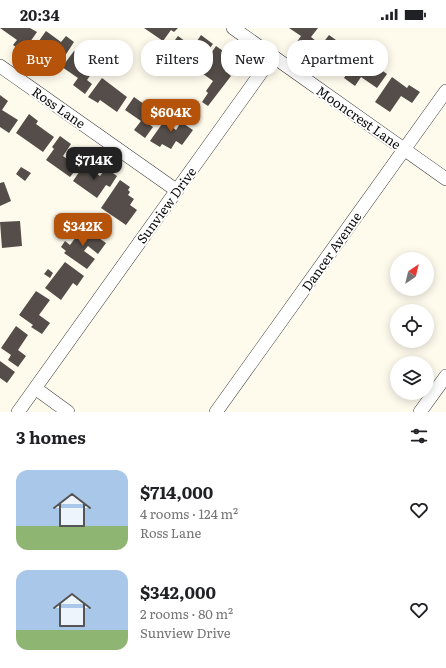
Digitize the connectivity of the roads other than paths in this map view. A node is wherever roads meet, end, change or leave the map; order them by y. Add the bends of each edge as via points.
1 (233, 28) edge
2 (250, 40) edge
3 (279, 61) edge
4 (0, 66) edge
5 (258, 76) edge
6 (446, 91) edge
7 (404, 149) junction
8 (446, 179) edge
9 (176, 190) junction
10 (446, 376) edge
11 (35, 388) junction
12 (18, 412) edge
13 (68, 412) edge
14 (216, 412) edge
15 (420, 412) edge

1 - 2 street, Mooncrest Lane
3 - 7 street, Mooncrest Lane
4 - 9 street, Ross Lane
5 - 9 street, Sunview Drive
6 - 7 street, Dancer Avenue
7 - 8 street, Mooncrest Lane
7 - 14 street, Dancer Avenue
9 - 11 street, Sunview Drive
10 - 15 street
11 - 12 street, Sunview Drive
11 - 13 street

